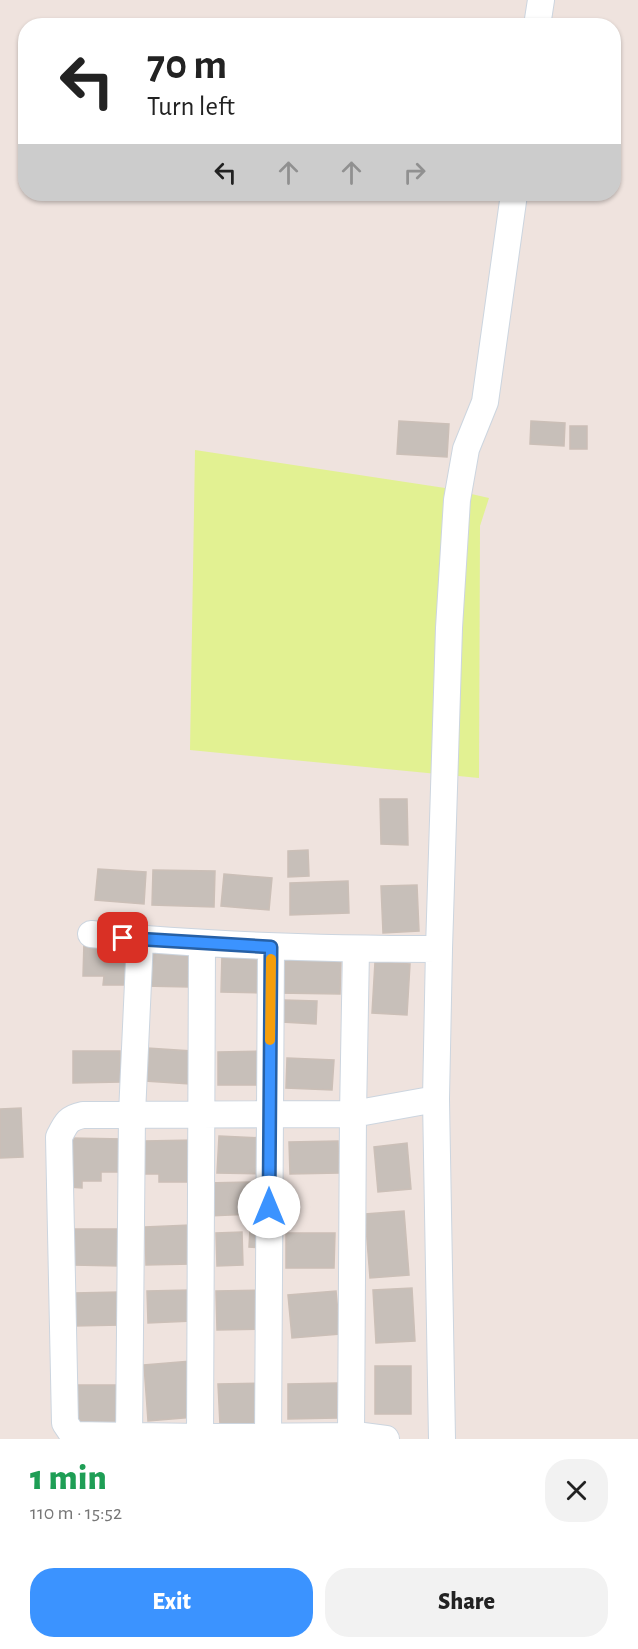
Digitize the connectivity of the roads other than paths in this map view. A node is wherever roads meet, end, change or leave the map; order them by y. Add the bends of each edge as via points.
1 (541, 0) edge
2 (538, 18) edge
3 (513, 201) edge
4 (91, 934) dead end
5 (140, 939) junction
6 (202, 944) junction
7 (271, 947) junction
8 (356, 949) junction
9 (439, 949) junction
10 (436, 1099) junction
11 (132, 1114) junction
12 (201, 1114) junction
13 (270, 1114) junction
14 (353, 1114) junction
15 (129, 1438) edge
16 (200, 1438) edge
17 (268, 1438) edge
18 (366, 1438) edge
19 (442, 1439) edge

1 - 2 street
3 - 9 street via 485,402 466,449 457,500
4 - 5 street
5 - 6 street
5 - 11 street
6 - 7 street
6 - 12 street
7 - 8 street
7 - 13 street
8 - 9 street
8 - 14 street
9 - 10 street
10 - 14 street
10 - 19 street
11 - 12 street
11 - 15 street
11 - 15 street via 72,1117 59,1137 65,1423 73,1435
12 - 13 street
12 - 16 street
13 - 14 street
13 - 17 street
14 - 18 street
15 - 16 street
16 - 17 street
17 - 18 street

